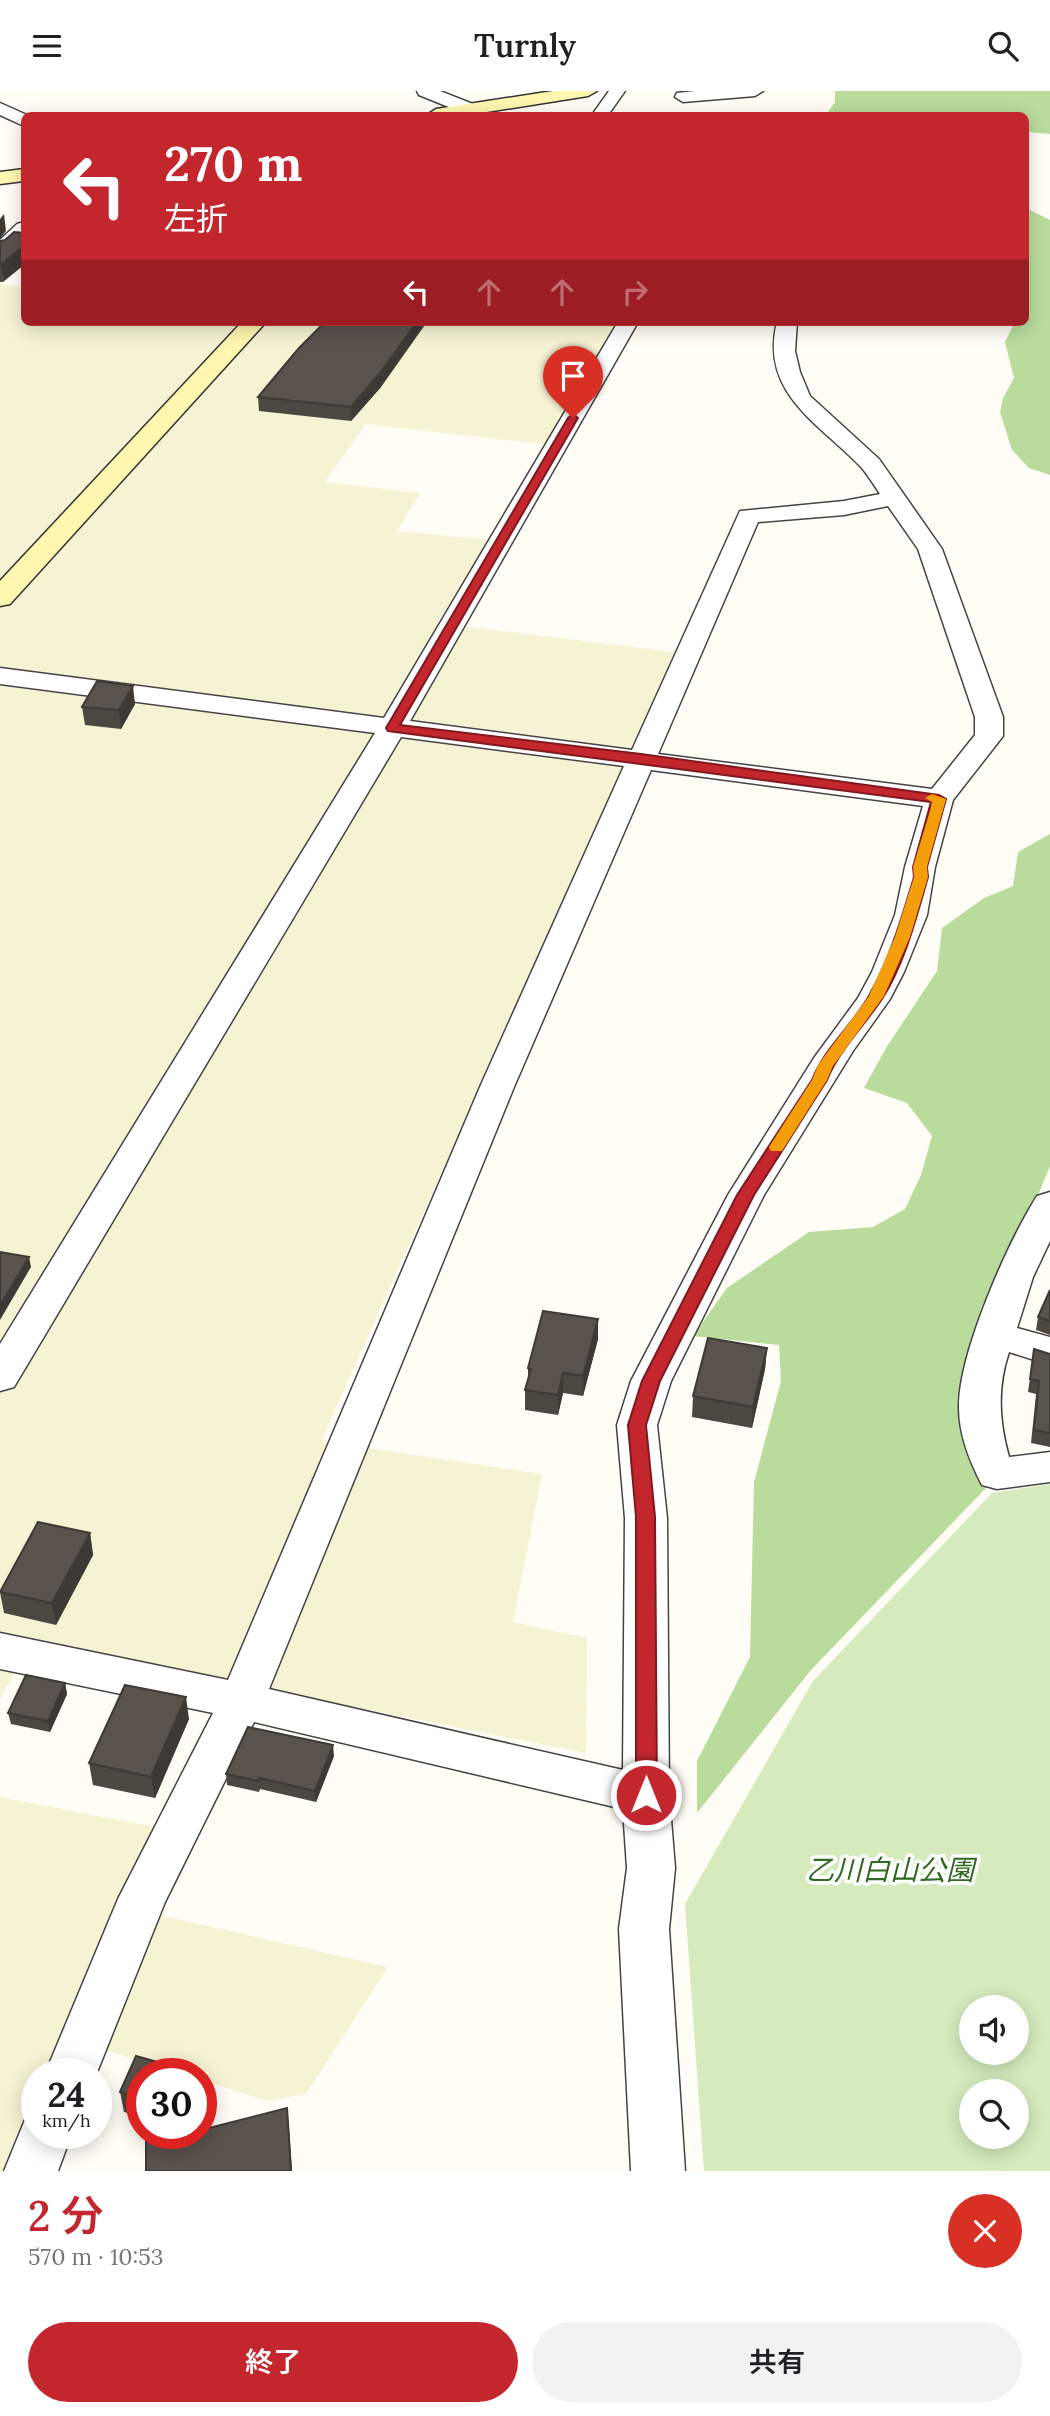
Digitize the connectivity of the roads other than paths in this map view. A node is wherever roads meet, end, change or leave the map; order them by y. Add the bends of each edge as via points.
1 (425, 91) edge
2 (589, 91) edge
3 (606, 91) edge
4 (617, 91) edge
5 (755, 91) edge
6 (681, 94) edge
7 (0, 108) edge
8 (449, 112) edge
9 (463, 112) edge
10 (464, 112) edge
11 (602, 112) edge
12 (702, 112) edge
13 (21, 119) edge
14 (21, 172) edge
15 (0, 176) edge
16 (0, 224) edge
17 (21, 227) edge
18 (21, 230) edge
19 (0, 251) edge
20 (251, 326) edge
21 (626, 326) edge
22 (787, 326) edge
23 (894, 498) junction
24 (0, 598) edge
25 (0, 676) edge
26 (392, 728) junction
27 (641, 758) junction
28 (939, 799) junction
29 (1050, 1204) edge
30 (996, 1335) junction
31 (1050, 1351) edge
32 (0, 1377) edge
33 (1050, 1467) edge
34 (0, 1651) edge
35 (242, 1701) junction
36 (646, 1795) junction
37 (77, 2058) edge
38 (40, 2149) edge
39 (31, 2171) edge
40 (658, 2171) edge

1 - 8 street
2 - 9 street
3 - 10 street
4 - 11 street
5 - 6 street
6 - 12 street
7 - 13 street
14 - 15 street
16 - 17 street
18 - 19 street
20 - 24 street
21 - 26 street
22 - 23 street via 785,347 800,398 857,448
23 - 27 street via 844,508 749,516
23 - 28 street via 930,549 989,717 989,736
25 - 26 street
26 - 27 street
26 - 32 street
27 - 28 street
27 - 35 street via 497,1087
28 - 36 street via 906,925 876,996 826,1065 746,1195 651,1381 637,1425 646,1517
29 - 30 street via 1014,1277
30 - 31 street
30 - 33 street via 984,1369 979,1408 988,1456 997,1474
34 - 35 street
35 - 36 street
35 - 37 street via 142,1899
36 - 40 street via 651,1868 644,1929
38 - 39 street

